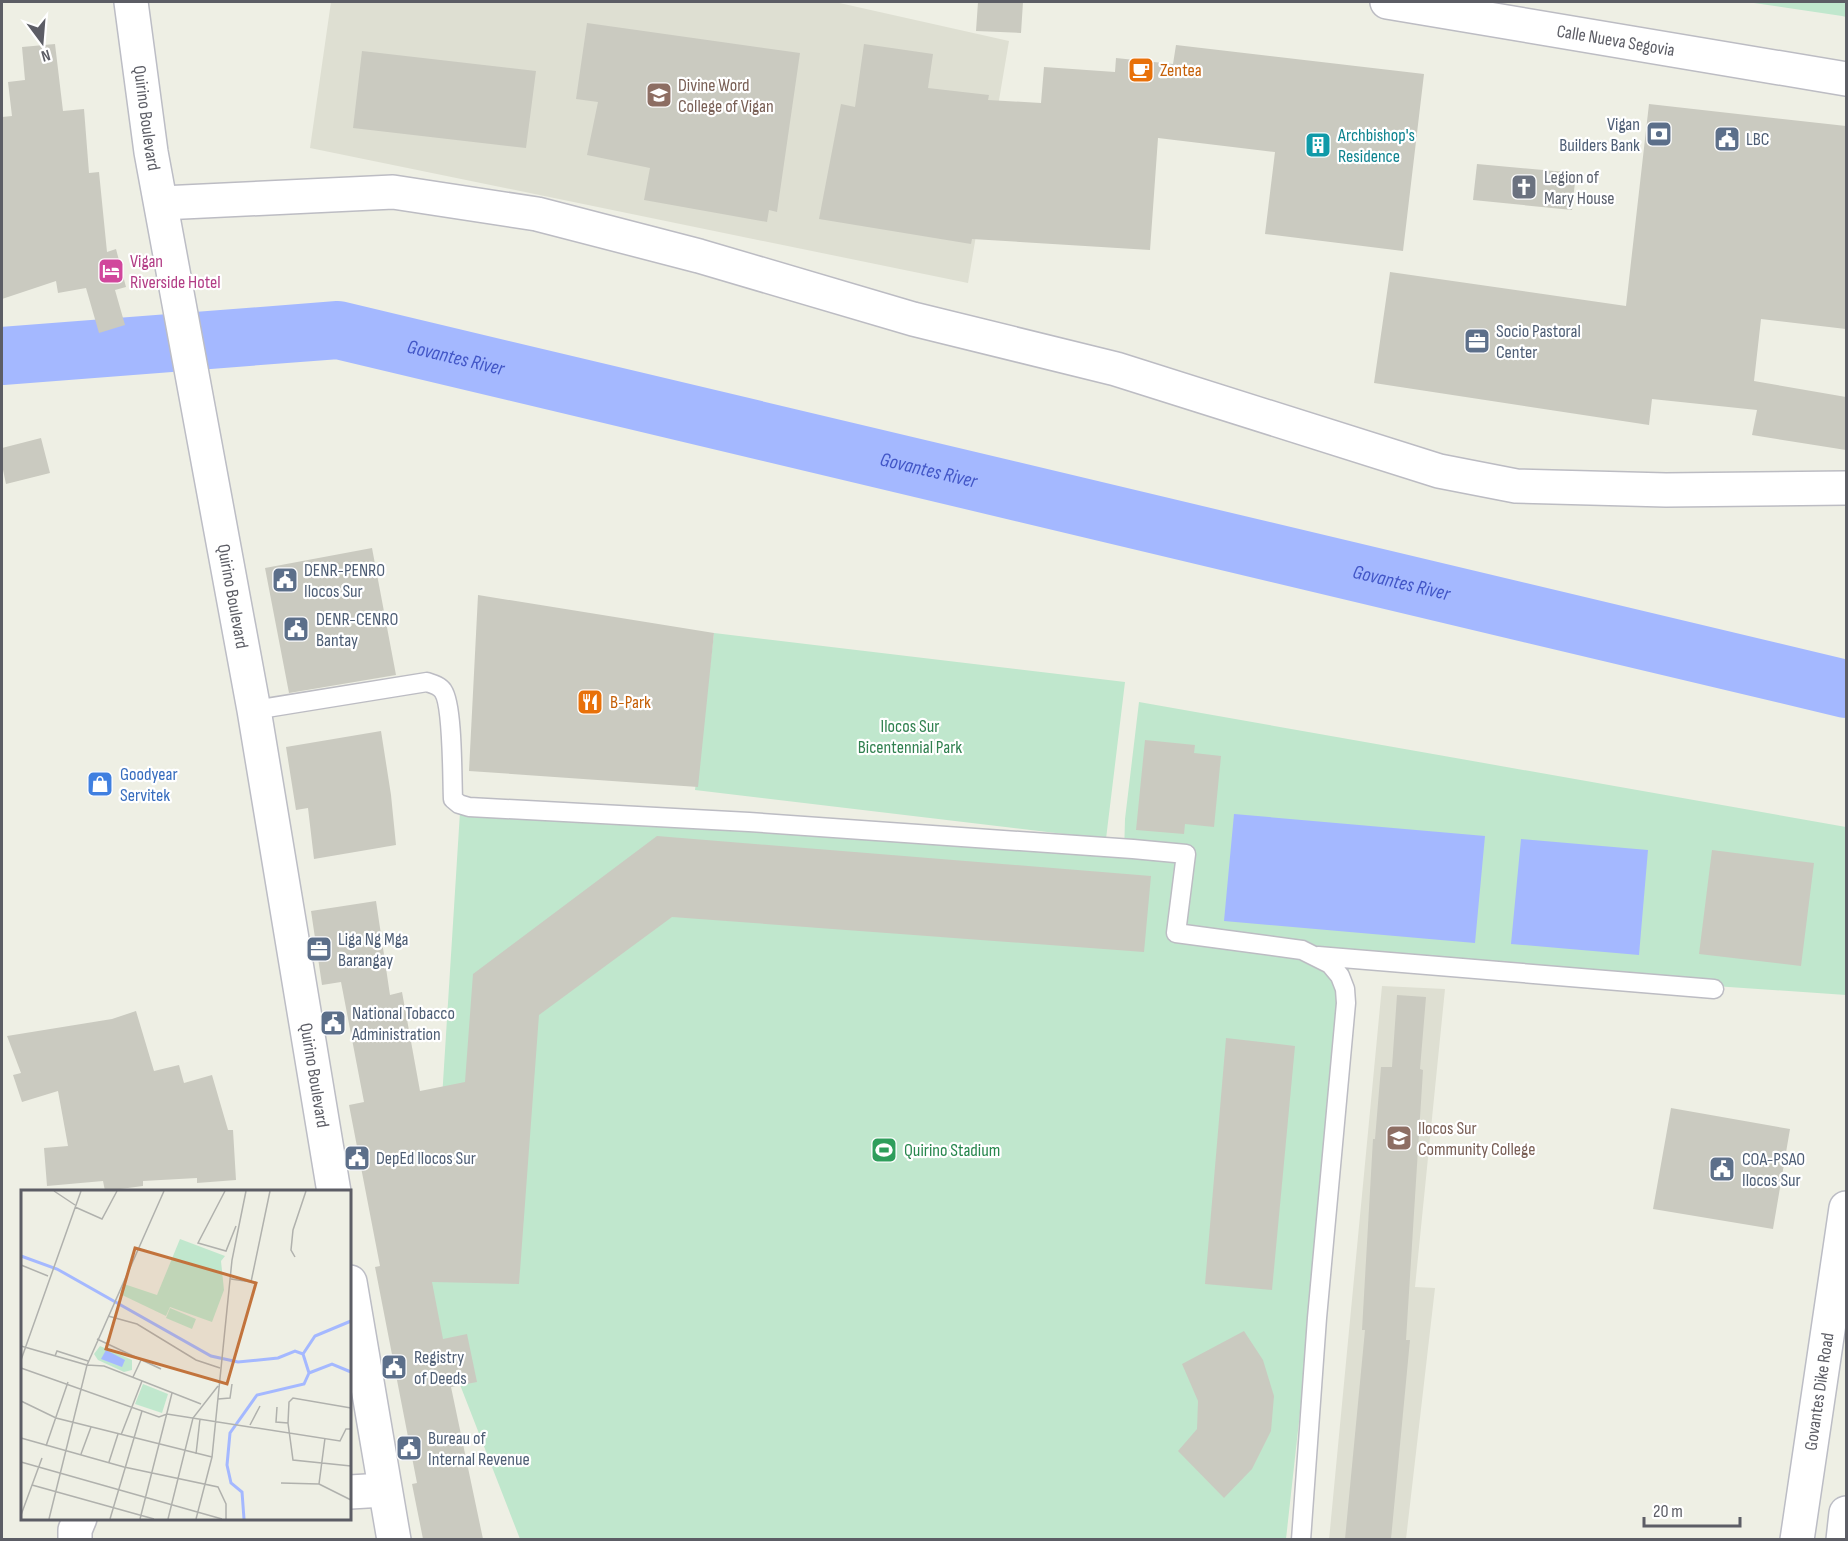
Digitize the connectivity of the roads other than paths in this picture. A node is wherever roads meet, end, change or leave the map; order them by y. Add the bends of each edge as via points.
1 (131, 2) edge
2 (1387, 2) edge
3 (1846, 80) edge
4 (162, 202) junction
5 (1846, 488) edge
6 (254, 710) junction
7 (1316, 956) junction
8 (1714, 989) dead end
9 (334, 1190) edge
10 (1846, 1208) edge
11 (351, 1288) edge
12 (1838, 1324) edge
13 (384, 1490) junction
14 (351, 1492) edge
15 (1846, 1514) edge
16 (79, 1520) edge
17 (75, 1539) edge
18 (394, 1539) edge
19 (1301, 1539) edge
20 (1797, 1539) edge
21 (1843, 1539) edge

1 - 4 street, Quirino Boulevard via 151,152
2 - 3 street, Calle Nueva Segovia
4 - 5 street via 393,192 537,214 699,256 913,319 1116,369 1438,471 1516,486 1666,490
4 - 6 street, Quirino Boulevard
6 - 7 lane via 427,682 435,684 442,689 448,706 453,799 469,807 749,822 1186,854 1176,933 1302,950
6 - 9 street, Quirino Boulevard
7 - 8 lane
7 - 19 lane via 1340,975 1346,1003
10 - 12 street, Govantes Dike Road
11 - 13 street
12 - 20 street, Govantes Dike Road
13 - 14 street
13 - 18 street
15 - 21 street
16 - 17 street

